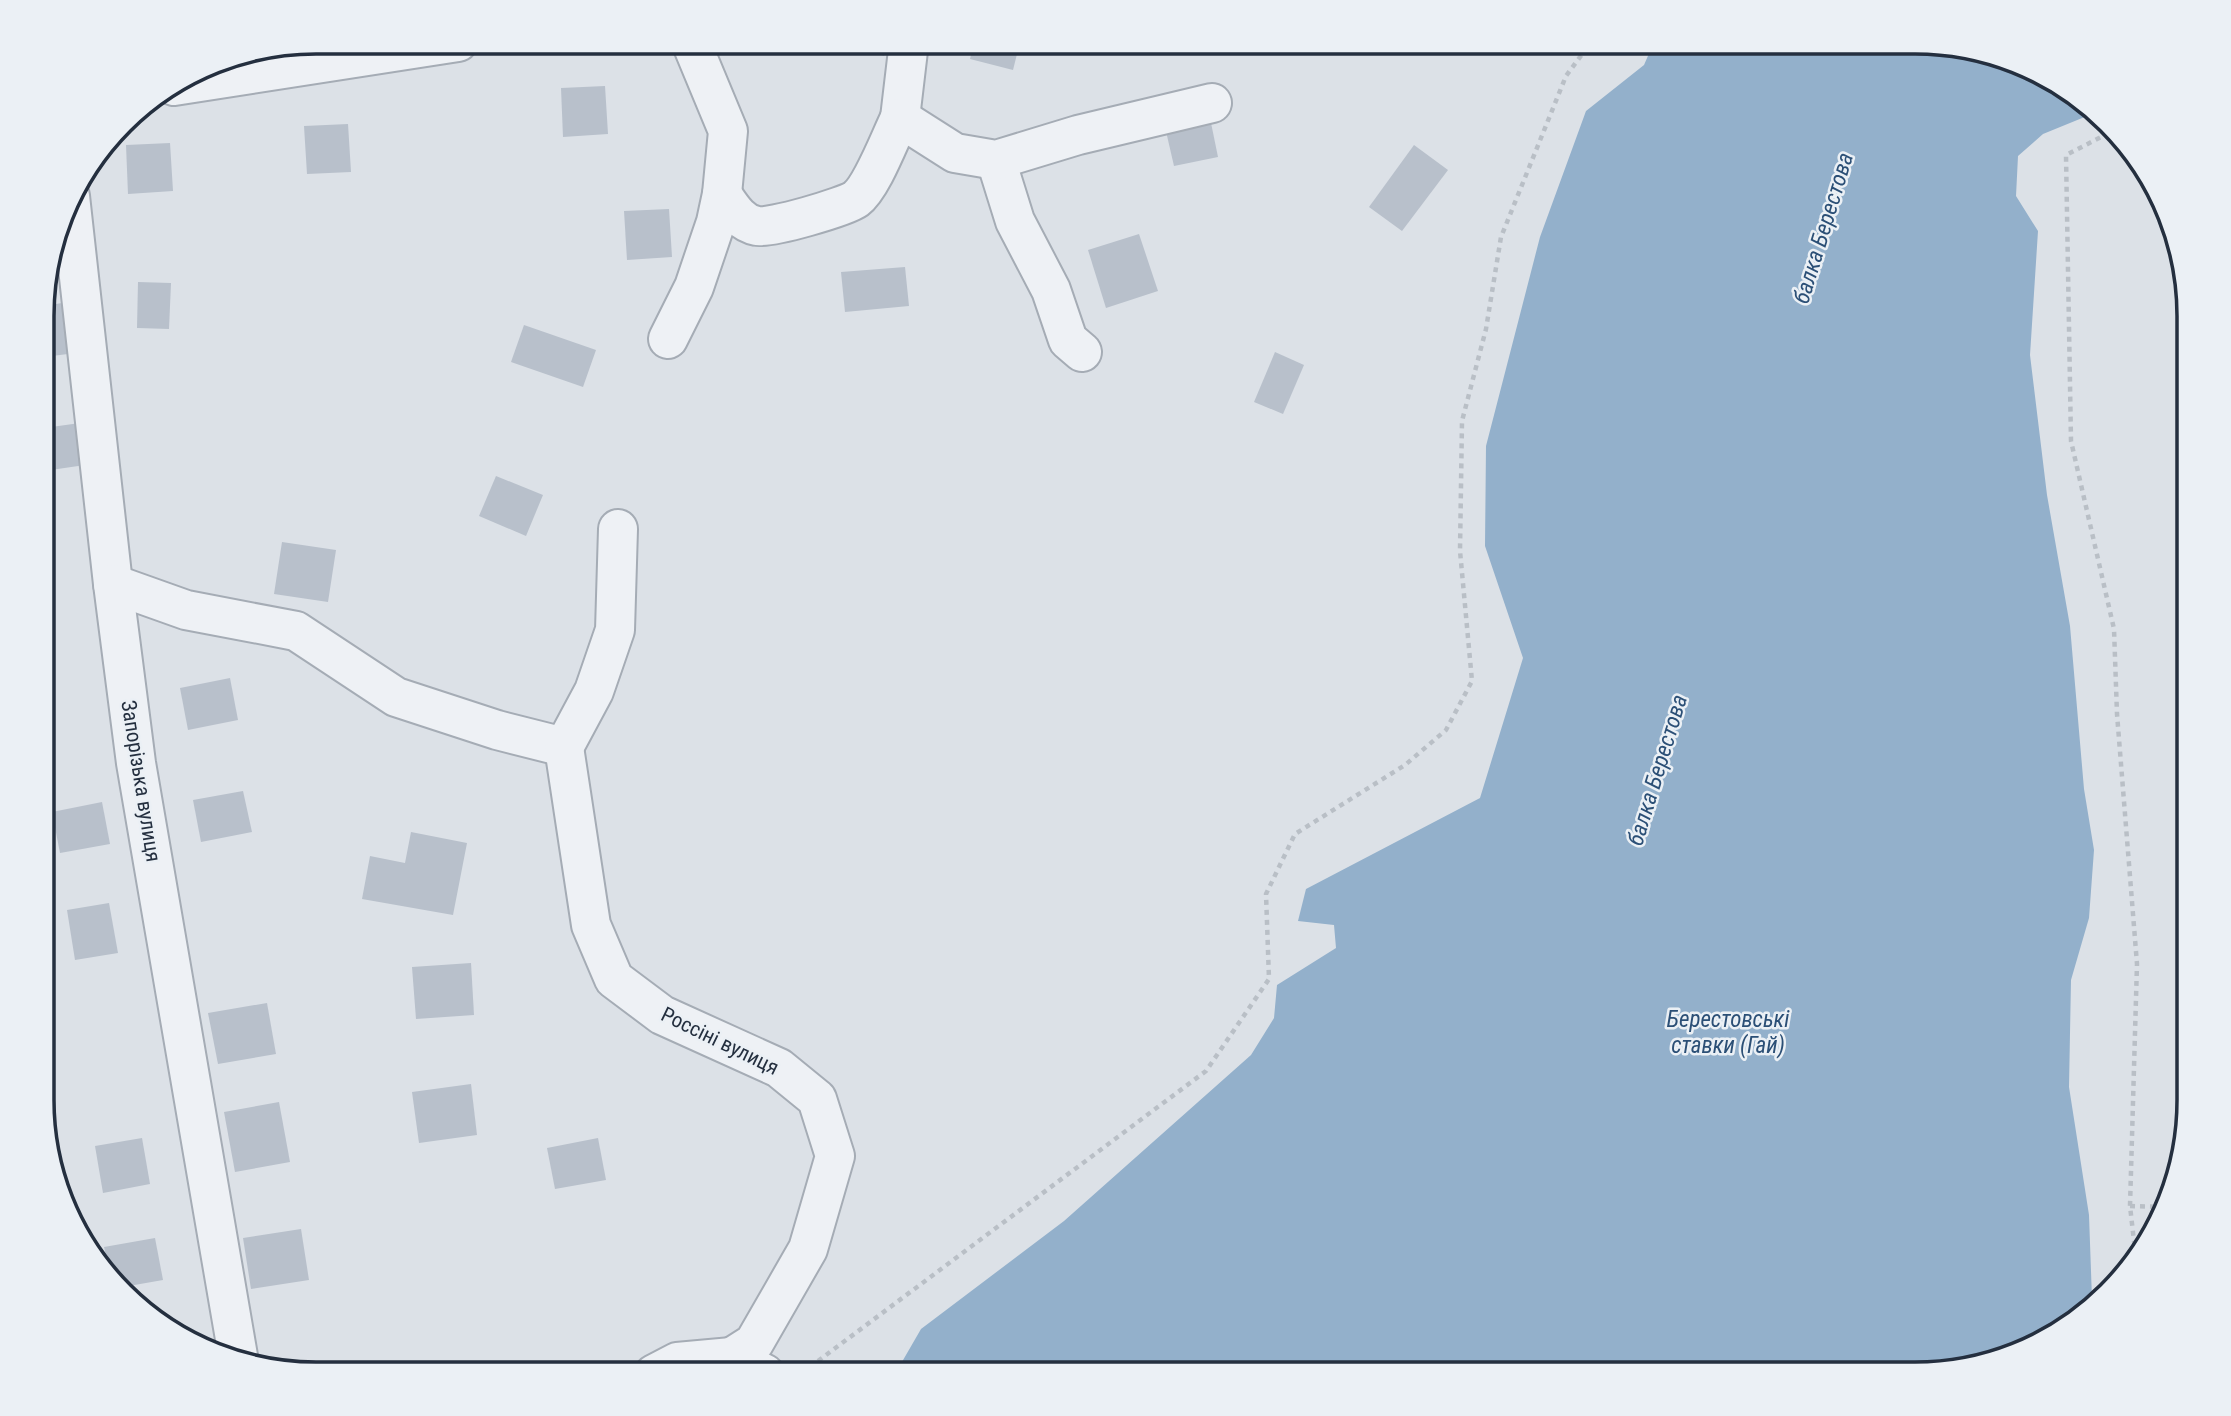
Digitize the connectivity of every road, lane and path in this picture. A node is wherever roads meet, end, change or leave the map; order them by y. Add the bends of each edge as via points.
1 (381, 54) edge
2 (696, 54) edge
3 (908, 54) edge
4 (1582, 54) edge
5 (197, 82) edge
6 (1212, 103) dead end
7 (900, 118) junction
8 (2104, 135) edge
9 (996, 160) junction
10 (722, 194) junction
11 (73, 220) edge
12 (668, 339) dead end
13 (1082, 352) dead end
14 (618, 530) dead end
15 (113, 584) junction
16 (564, 747) junction
17 (2130, 1206) junction
18 (2154, 1207) edge
19 (2134, 1244) edge
20 (237, 1350) edge
21 (732, 1357) junction
22 (677, 1362) edge
23 (742, 1362) edge
24 (817, 1362) edge

1 - 5 street
2 - 10 street via 728,131
3 - 7 street
4 - 24 path via 1566,76 1501,237 1486,329 1462,421 1460,551 1472,681 1446,730 1405,765 1295,834 1266,894 1269,979 1206,1071
6 - 9 street
7 - 9 street via 955,153
7 - 10 street via 871,180 856,199 777,225 757,226 739,218
8 - 17 path via 2066,155 2071,441 2114,629 2137,964
9 - 13 street via 1015,221 1051,290 1068,340
10 - 12 street via 694,286
11 - 15 street, Запорізька вулиця
14 - 16 street via 615,630 594,691
15 - 16 street via 186,610 296,631 396,697
15 - 20 street, Запорізька вулиця via 136,762
16 - 21 street, Россіні вулиця via 592,925 614,979 662,1016 779,1068 817,1099 835,1156 808,1249 754,1343
17 - 18 path
17 - 19 path
21 - 22 street
21 - 23 street

